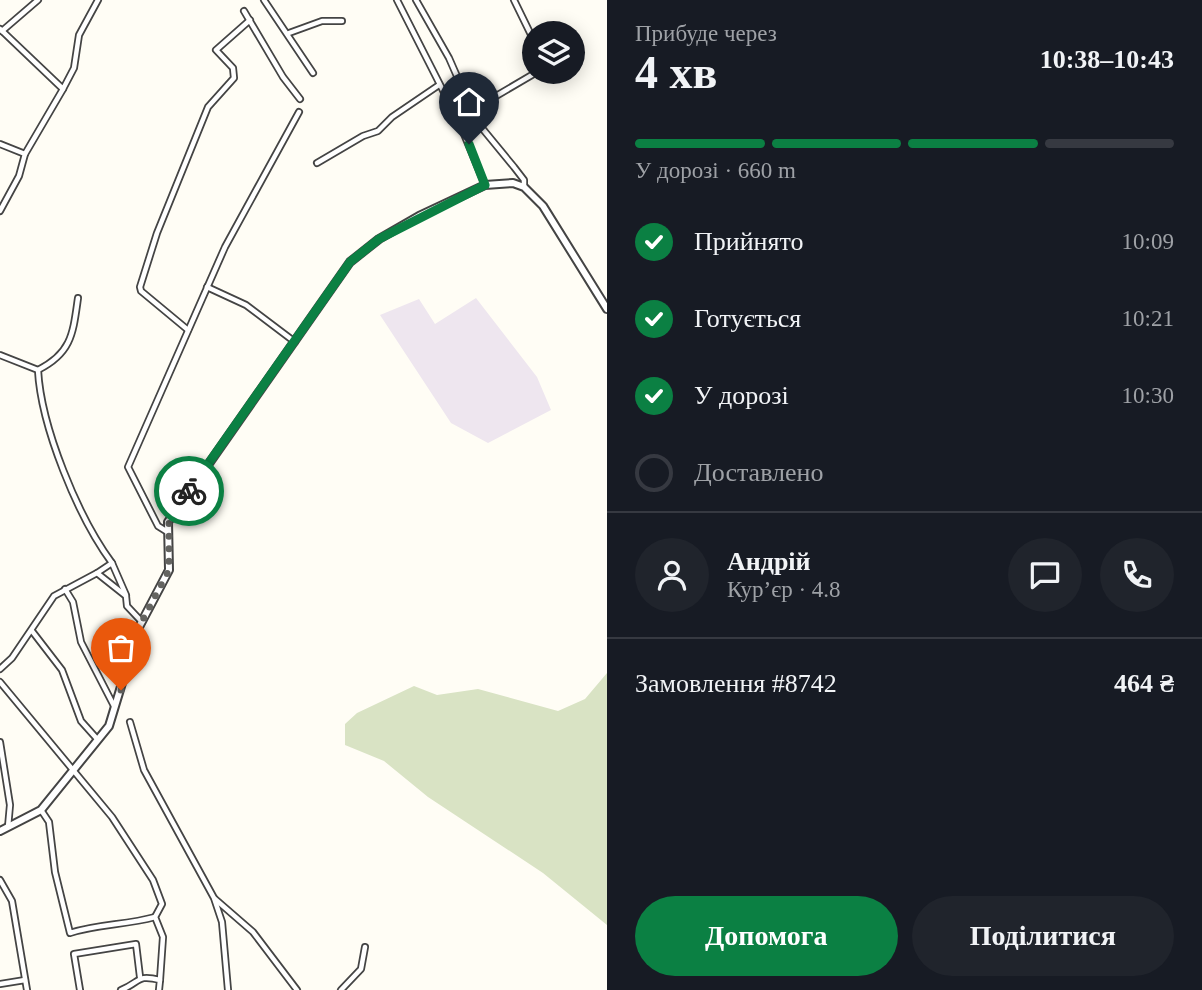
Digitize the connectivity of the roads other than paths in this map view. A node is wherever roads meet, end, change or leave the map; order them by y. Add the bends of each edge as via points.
1 (38, 0) edge
2 (98, 0) edge
3 (264, 0) edge
4 (397, 0) edge
5 (416, 0) edge
6 (514, 0) edge
7 (244, 11) dead end
8 (250, 20) junction
9 (342, 21) dead end
10 (524, 21) edge
11 (1, 30) edge
12 (289, 33) junction
13 (313, 73) dead end
14 (522, 82) edge
15 (439, 85) junction
16 (63, 89) junction
17 (300, 99) dead end
18 (471, 108) junction
19 (453, 111) junction
20 (299, 112) dead end
21 (0, 144) edge
22 (25, 153) junction
23 (317, 163) dead end
24 (485, 185) junction
25 (524, 187) junction
26 (0, 211) edge
27 (207, 287) junction
28 (78, 298) dead end
29 (607, 309) edge
30 (188, 330) junction
31 (295, 342) junction
32 (0, 355) edge
33 (38, 370) junction
34 (166, 531) junction
35 (112, 564) junction
36 (97, 573) junction
37 (65, 589) junction
38 (126, 596) junction
39 (142, 622) junction
40 (32, 631) junction
41 (0, 669) edge
42 (0, 682) edge
43 (116, 709) junction
44 (130, 722) dead end
45 (98, 740) junction
46 (0, 742) edge
47 (72, 771) junction
48 (41, 810) junction
49 (8, 827) junction
50 (0, 831) edge
51 (0, 880) edge
52 (214, 898) junction
53 (155, 917) junction
54 (365, 947) dead end
55 (140, 976) junction
56 (25, 980) junction
57 (160, 980) junction
58 (0, 984) edge
59 (27, 990) edge
60 (80, 990) edge
61 (121, 990) edge
62 (159, 990) edge
63 (228, 990) edge
64 (297, 990) edge
65 (341, 990) edge

1 - 11 street
2 - 16 street via 79,36 74,68
3 - 12 street
4 - 15 street
5 - 18 street
6 - 10 street
7 - 8 street
8 - 17 street
8 - 30 street via 216,50 233,68 234,78 208,107 140,287
9 - 12 street via 322,21
11 - 16 street
12 - 13 street
14 - 18 street
15 - 19 street
15 - 23 street via 378,131
16 - 22 street
18 - 19 street via 461,106
18 - 25 street via 524,180
19 - 24 street
20 - 27 street via 258,182
21 - 22 street
22 - 26 street via 19,176
24 - 25 street via 500,181
24 - 31 street via 419,216 363,250
25 - 29 street via 543,206
27 - 30 street
27 - 31 street via 246,305
28 - 33 street via 67,345 57,360
30 - 34 street via 128,467 158,526
31 - 34 street via 177,507
32 - 33 street
33 - 35 street via 60,460 80,513
34 - 39 street via 169,570
35 - 36 street
35 - 38 street
36 - 37 street
36 - 38 street
37 - 40 street via 48,604
37 - 43 street via 73,602 81,642
38 - 39 street via 127,606
39 - 43 street
40 - 41 street
40 - 45 street via 62,670 81,720
42 - 47 street
43 - 45 street
44 - 52 street via 144,770
45 - 47 street
46 - 49 street via 10,805
47 - 48 street
47 - 53 street via 112,817 153,880 162,904
48 - 49 street
48 - 53 street via 49,822 70,933
49 - 50 street
51 - 56 street via 12,901
52 - 63 street via 222,922
52 - 64 street via 253,932
53 - 57 street via 163,937
54 - 65 street via 361,969
55 - 57 street
55 - 60 street via 136,944 74,954
55 - 61 street
56 - 58 street
56 - 59 street
57 - 62 street

